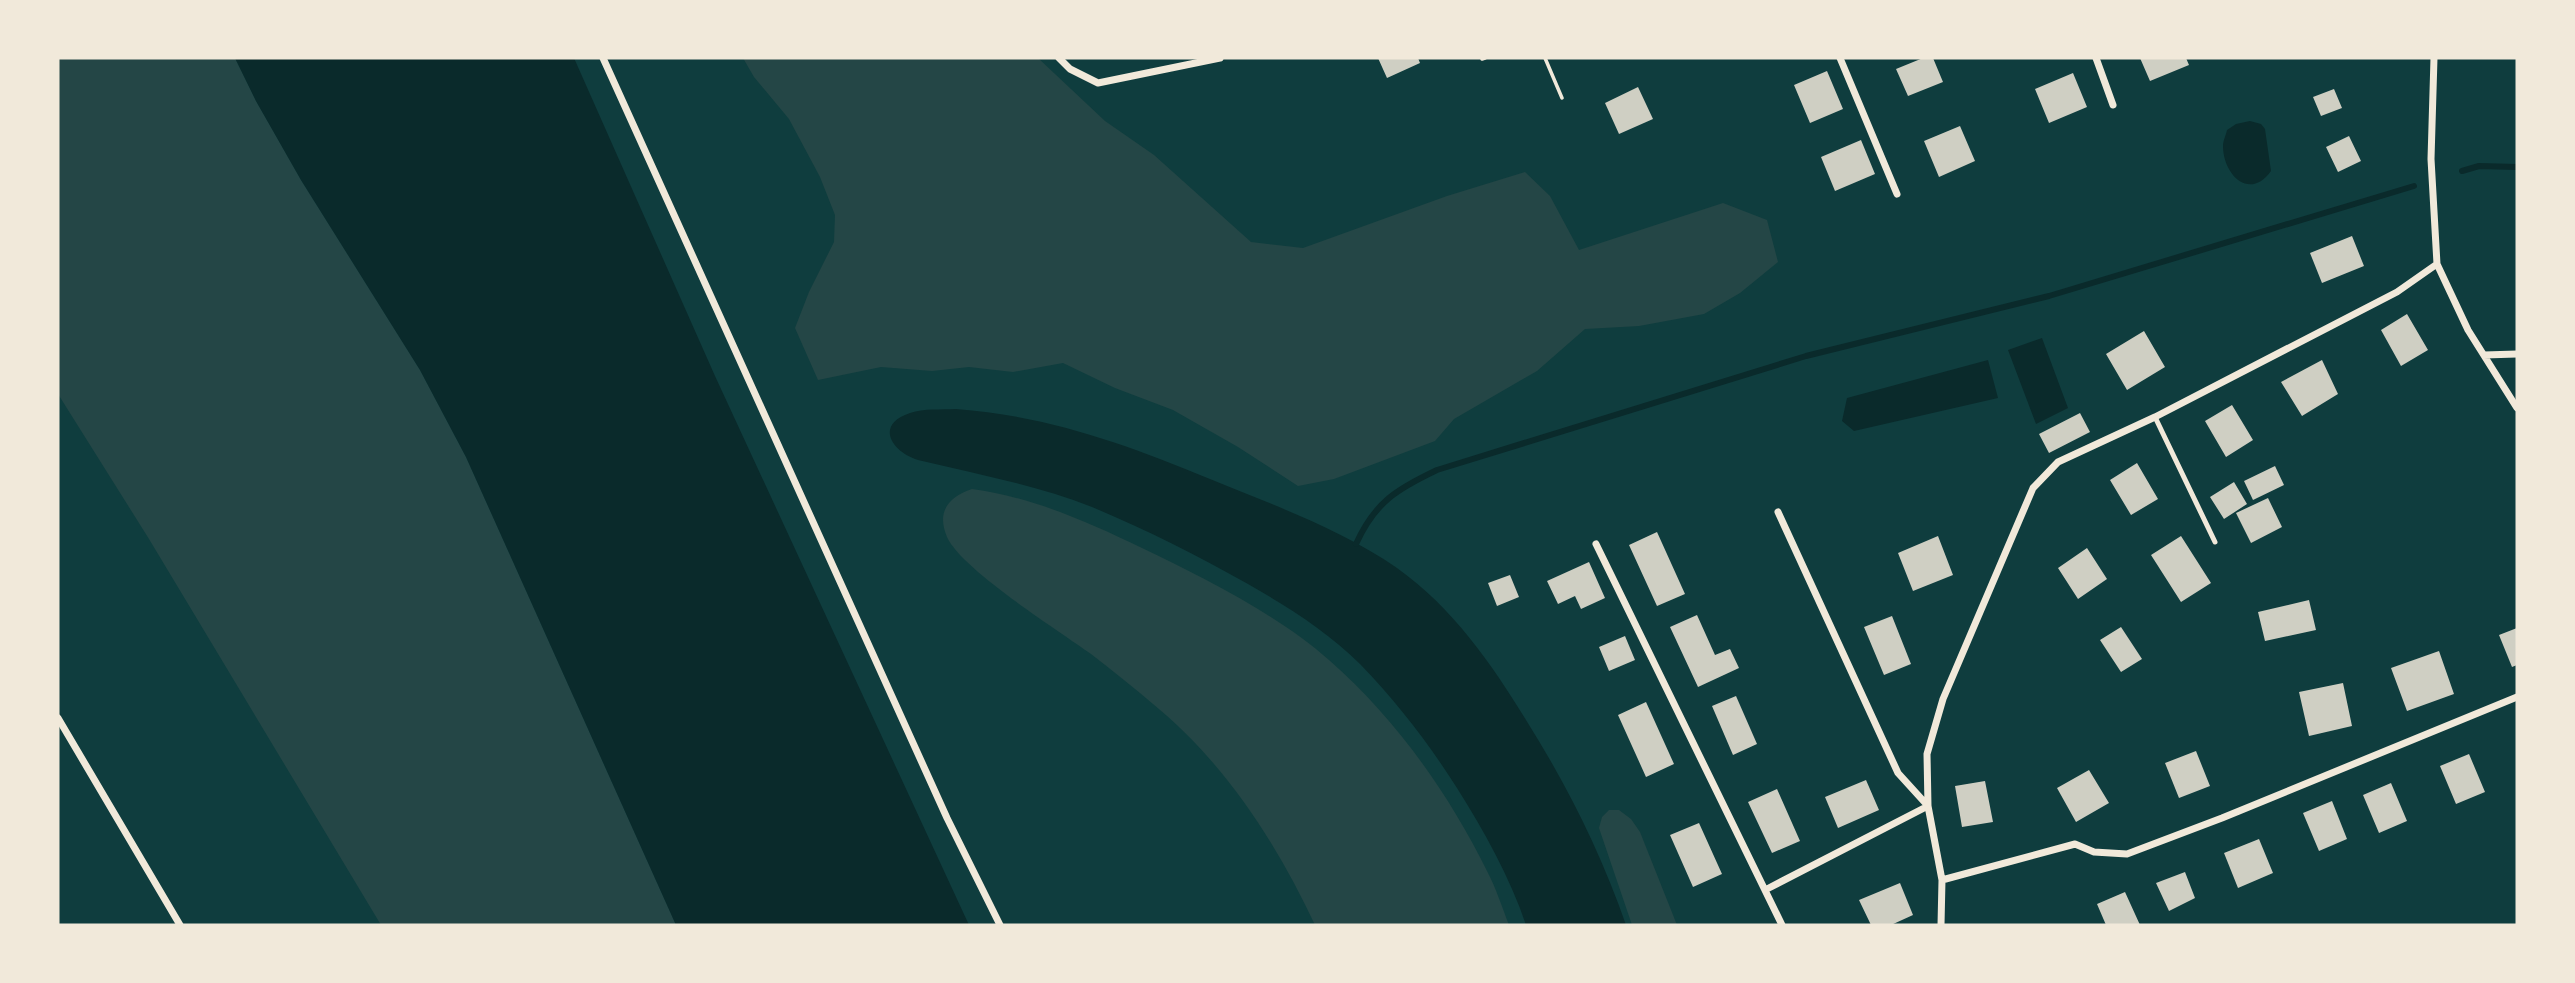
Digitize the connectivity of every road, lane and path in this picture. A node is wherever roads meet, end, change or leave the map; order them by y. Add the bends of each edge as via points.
1 (603, 58) edge
2 (1059, 58) edge
3 (1220, 58) edge
4 (1545, 58) edge
5 (1840, 58) edge
6 (2096, 58) edge
7 (2434, 58) edge
8 (1562, 98) dead end
9 (2113, 105) dead end
10 (1897, 194) dead end
11 (2437, 264) junction
12 (2517, 354) edge
13 (2484, 355) junction
14 (2517, 408) edge
15 (2155, 417) junction
16 (1778, 512) dead end
17 (2215, 542) dead end
18 (1596, 544) dead end
19 (2517, 698) edge
20 (58, 718) edge
21 (1928, 806) junction
22 (1942, 880) junction
23 (1765, 890) junction
24 (180, 925) edge
25 (1000, 925) edge
26 (1782, 925) edge
27 (1941, 925) edge

1 - 25 street via 947,818
2 - 3 street via 1098,83
4 - 8 path
5 - 10 street
6 - 9 street
7 - 11 street via 2431,159
11 - 13 street
11 - 15 street via 2396,292
12 - 13 street
13 - 14 street
15 - 17 lane
15 - 21 street via 2058,462 2032,488 1943,699 1927,754
16 - 21 street via 1898,773
18 - 23 street
19 - 22 street via 2127,855 2094,852 2075,844
20 - 24 street
21 - 22 street
21 - 23 street
22 - 27 street
23 - 26 street

